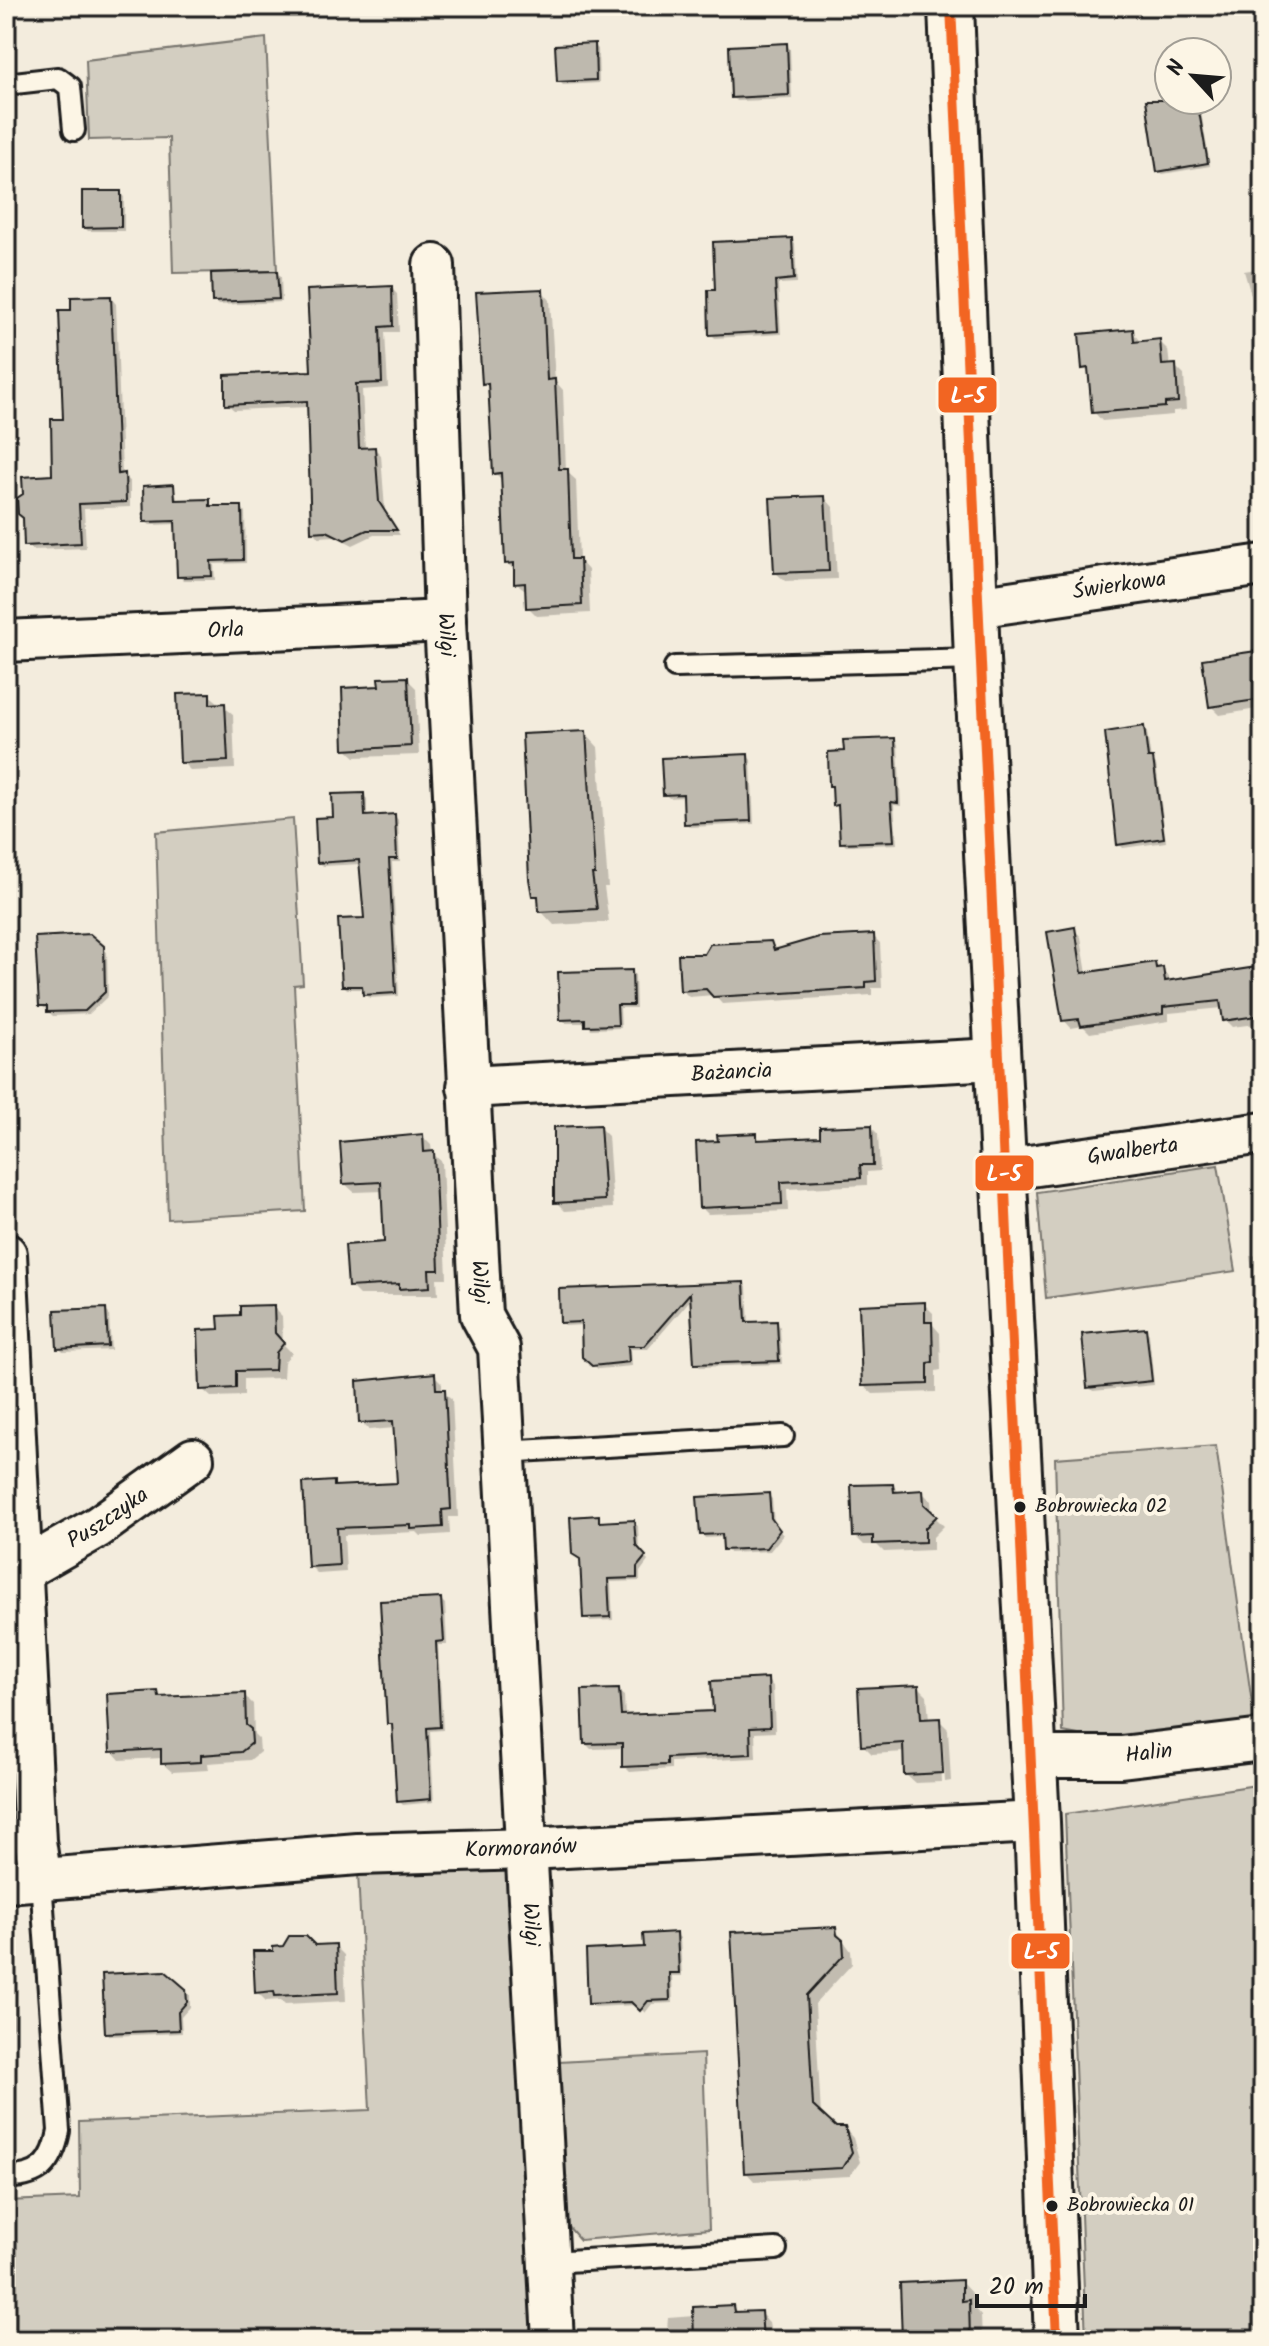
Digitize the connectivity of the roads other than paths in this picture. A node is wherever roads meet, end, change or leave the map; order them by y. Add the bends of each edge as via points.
1 (951, 6) edge
2 (6, 84) edge
3 (74, 130) dead end
4 (434, 265) dead end
5 (1263, 565) edge
6 (975, 607) junction
7 (445, 621) junction
8 (6, 641) edge
9 (977, 659) junction
10 (675, 667) dead end
11 (996, 1059) junction
12 (468, 1087) junction
13 (1263, 1133) edge
14 (1002, 1170) junction
15 (6, 1254) edge
16 (783, 1436) dead end
17 (502, 1452) junction
18 (193, 1459) dead end
19 (19, 1572) junction
20 (1263, 1740) edge
21 (1033, 1757) junction
22 (1037, 1822) junction
23 (528, 1849) junction
24 (24, 1881) edge
25 (6, 2177) edge
26 (776, 2249) dead end
27 (549, 2262) junction
28 (553, 2340) edge
29 (1057, 2340) edge

1 - 6 street
2 - 3 lane via 58,78 70,87
4 - 7 street, Wilgi
5 - 6 street, Świerkowa
6 - 9 street
7 - 8 street, Orla
7 - 12 street, Wilgi
9 - 10 lane
9 - 11 street
11 - 12 street, Bażancia
11 - 14 street
12 - 17 street, Wilgi via 481,1315 499,1348
13 - 14 street, Gwalberta
14 - 21 street
15 - 19 street
16 - 17 lane
17 - 23 street, Wilgi
18 - 19 street, Puszczyka via 98,1527
19 - 24 street via 35,1841
20 - 21 street, Halin via 1121,1757
21 - 22 street
22 - 23 street, Kormoranów
22 - 29 street
23 - 24 street, Kormoranów via 358,1854
23 - 27 street, Wilgi
24 - 25 lane via 59,2131 45,2167 34,2175
26 - 27 lane
27 - 28 street, Wilgi

